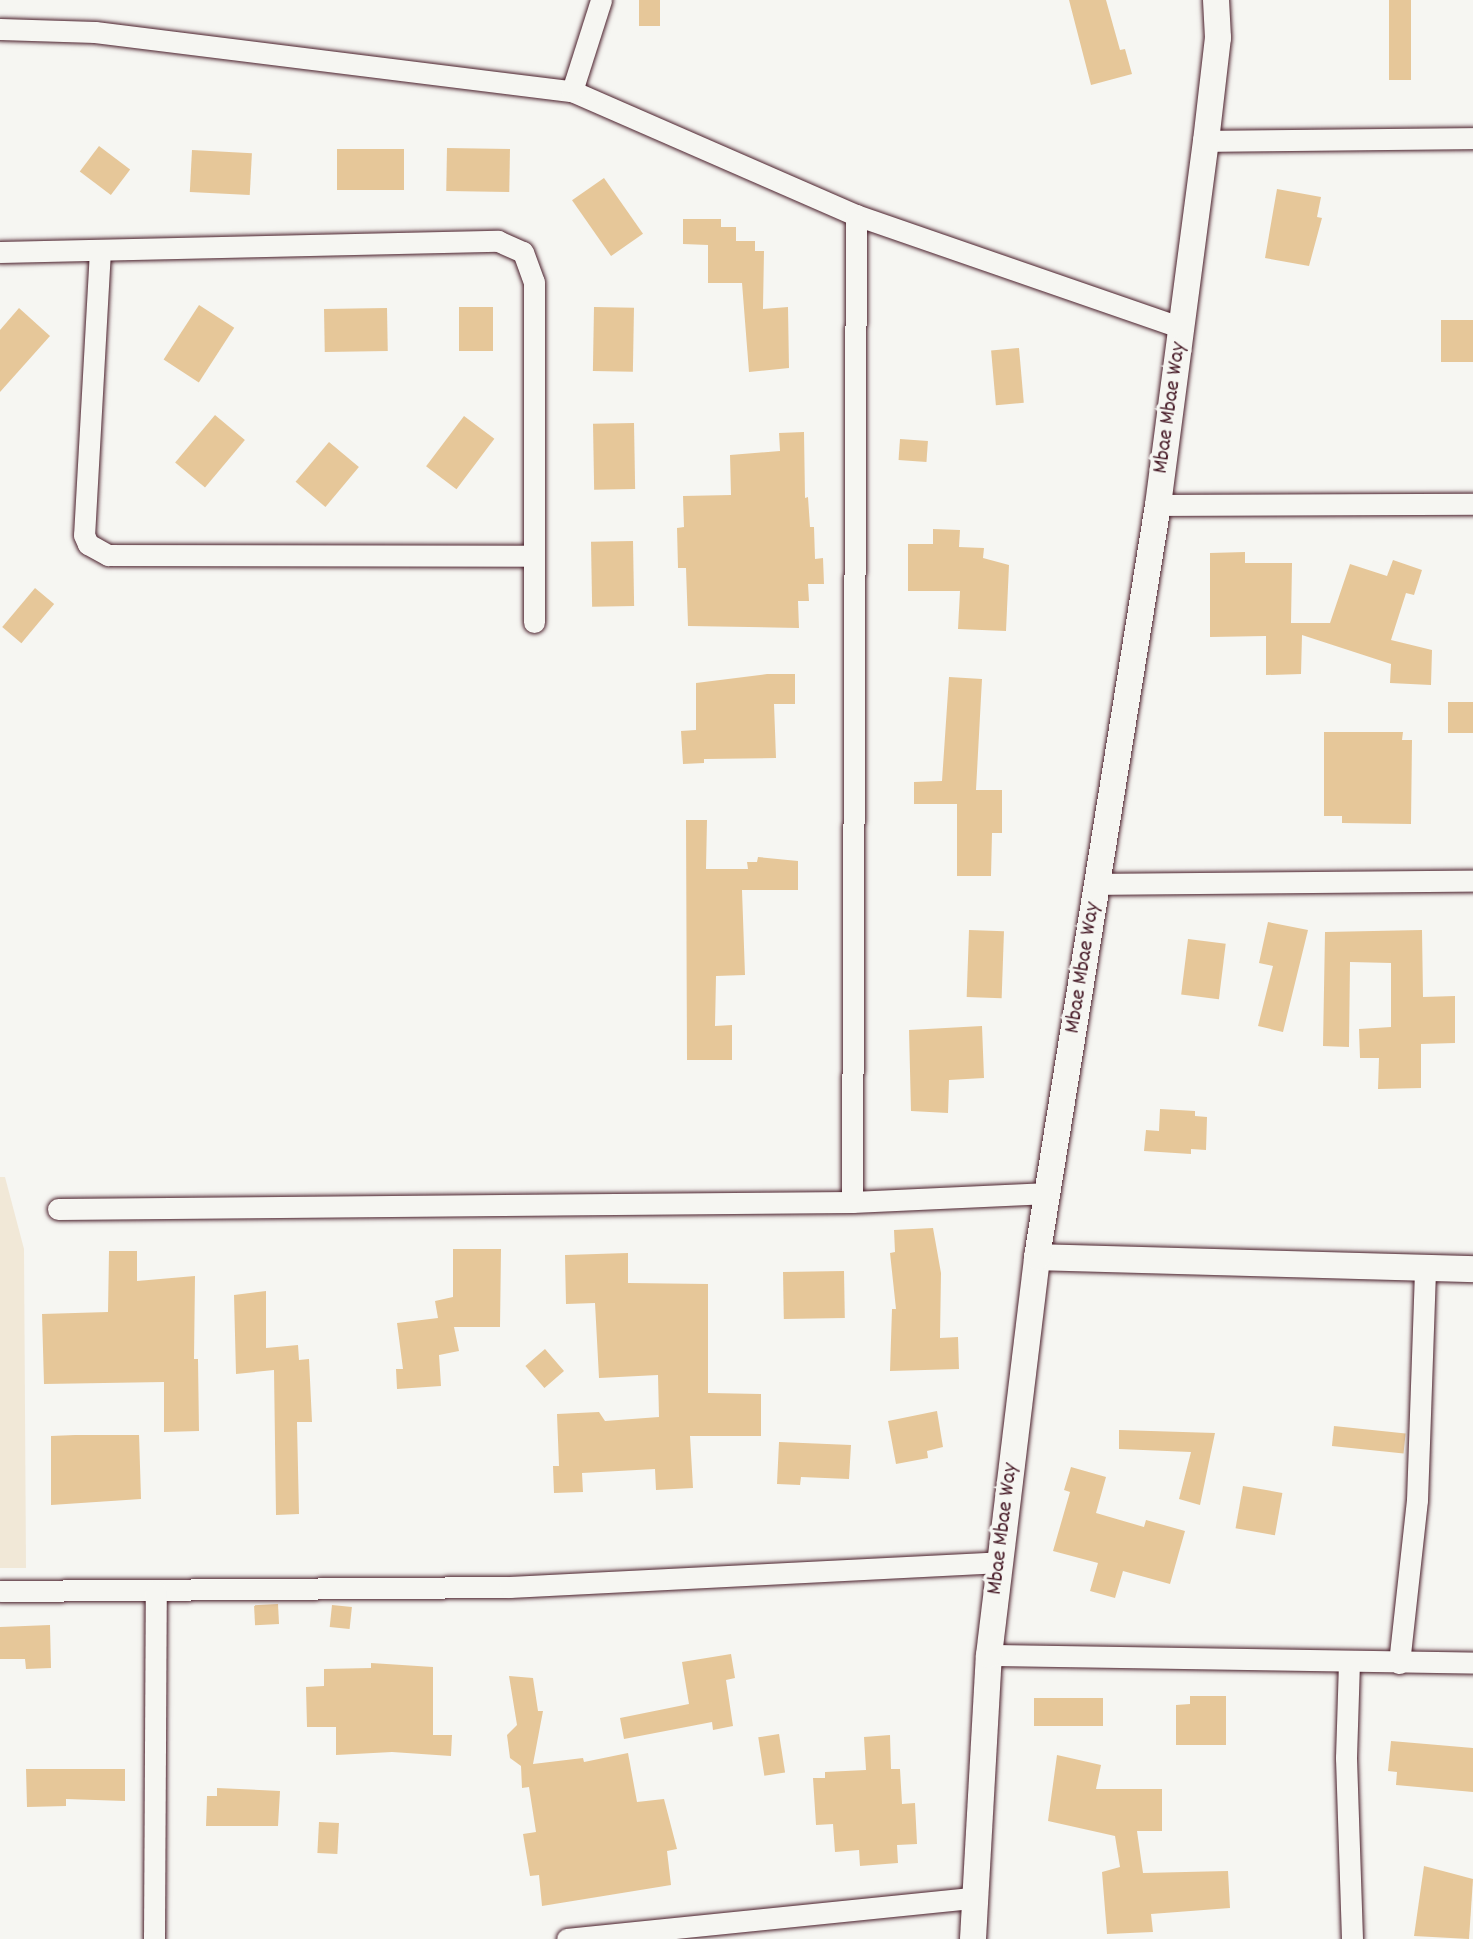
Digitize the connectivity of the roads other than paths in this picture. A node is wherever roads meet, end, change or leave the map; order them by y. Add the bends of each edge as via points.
1 (601, 0) edge
2 (1216, 0) edge
3 (0, 29) edge
4 (572, 91) junction
5 (1473, 138) edge
6 (1206, 141) junction
7 (856, 215) junction
8 (100, 250) junction
9 (0, 252) edge
10 (1182, 328) junction
11 (1473, 504) edge
12 (1158, 505) junction
13 (534, 556) junction
14 (534, 622) dead end
15 (1473, 881) edge
16 (1097, 884) junction
17 (1049, 1193) junction
18 (852, 1202) junction
19 (58, 1209) dead end
20 (1037, 1257) junction
21 (1425, 1269) junction
22 (1473, 1269) edge
23 (1000, 1562) junction
24 (0, 1591) edge
25 (156, 1591) junction
26 (989, 1655) junction
27 (1349, 1662) junction
28 (1399, 1663) junction
29 (1473, 1663) edge
30 (973, 1898) junction
31 (155, 1939) edge
32 (567, 1939) edge
33 (973, 1939) edge
34 (1352, 1939) edge

1 - 4 street
2 - 6 street, Mbae Mbae Way via 1218,38
3 - 4 street via 96,32
4 - 7 street
5 - 6 street
6 - 10 street, Mbae Mbae Way
7 - 10 street
7 - 18 street
8 - 9 street
8 - 13 street via 498,241 523,252 534,282
8 - 13 street via 84,535 88,544 108,555
10 - 12 street, Mbae Mbae Way
11 - 12 street
12 - 16 street, Mbae Mbae Way
13 - 14 street
15 - 16 street
16 - 17 street, Mbae Mbae Way
17 - 18 street
17 - 20 street, Mbae Mbae Way
18 - 19 street
20 - 21 street
20 - 23 street, Mbae Mbae Way
21 - 22 street
21 - 28 street via 1417,1488
23 - 25 street via 510,1587
23 - 26 street, Mbae Mbae Way
24 - 25 street
25 - 31 street
26 - 27 street
26 - 30 street, Mbae Mbae Way
27 - 28 street
27 - 34 street via 1346,1758
28 - 29 street
30 - 32 street
30 - 33 street, Mbae Mbae Way

